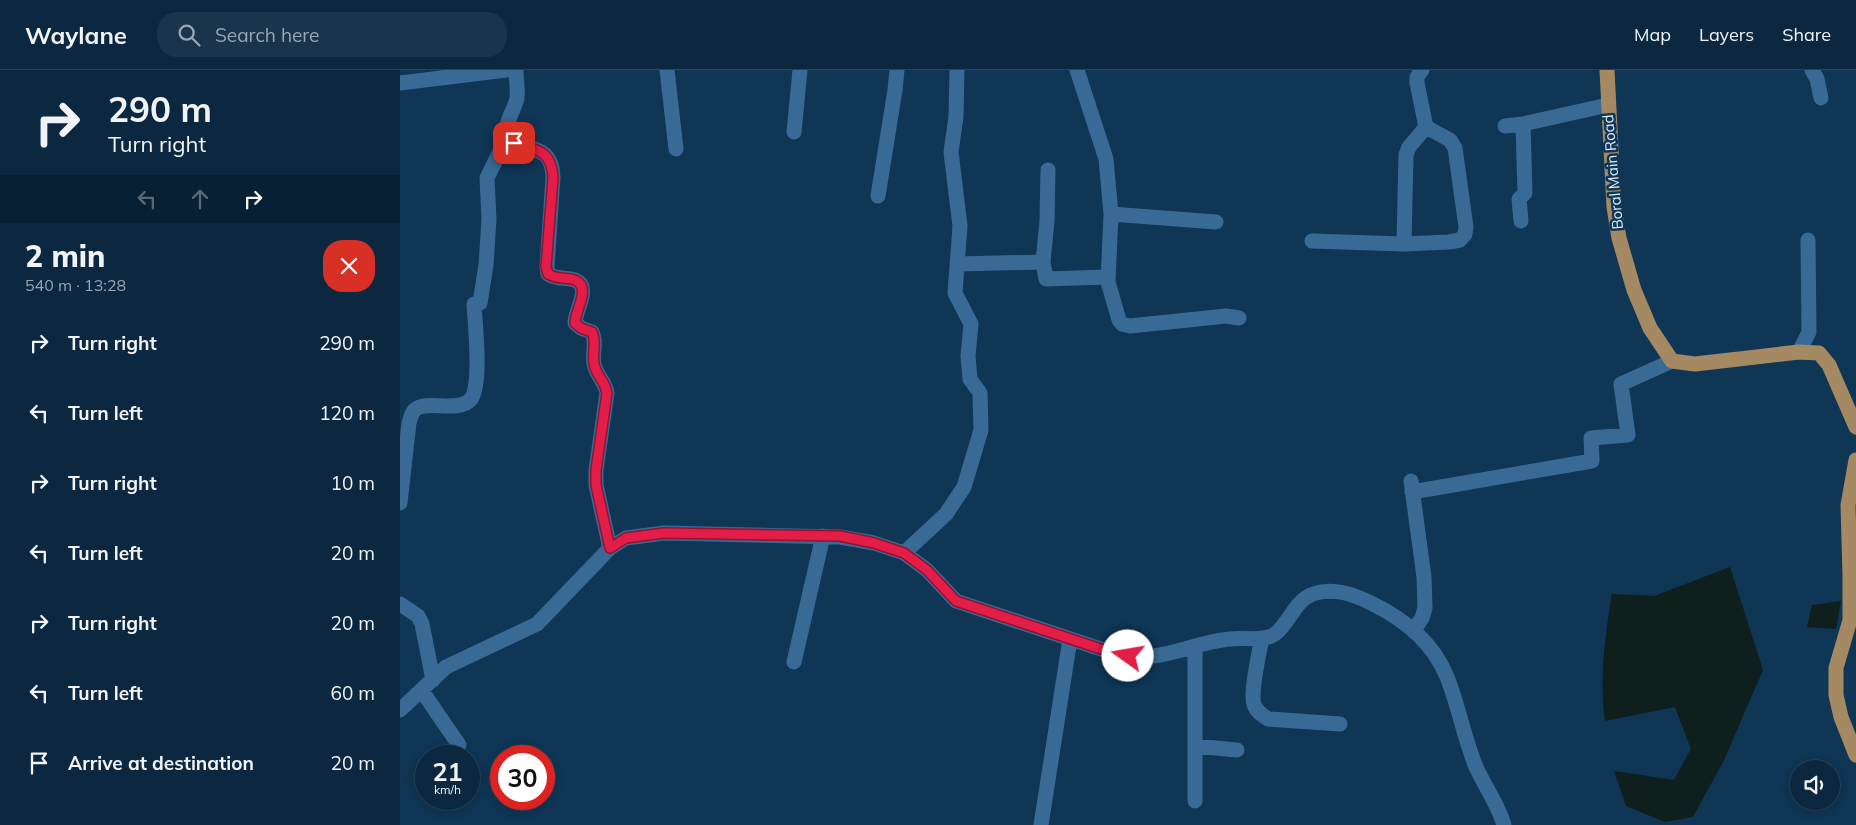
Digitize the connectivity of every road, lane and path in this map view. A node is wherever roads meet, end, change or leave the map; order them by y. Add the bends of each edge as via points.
1 (406, 70) edge
2 (506, 70) edge
3 (516, 70) edge
4 (667, 70) edge
5 (800, 70) edge
6 (897, 70) edge
7 (957, 70) edge
8 (1077, 70) edge
9 (1422, 70) edge
10 (1606, 70) edge
11 (1812, 70) edge
12 (400, 82) edge
13 (1820, 98) dead end
14 (1608, 105) junction
15 (1522, 124) junction
16 (1505, 126) dead end
17 (1426, 128) junction
18 (794, 132) dead end
19 (507, 137) junction
20 (676, 149) dead end
21 (1048, 170) dead end
22 (878, 196) dead end
23 (1111, 214) junction
24 (1521, 221) dead end
25 (1216, 222) dead end
26 (1808, 240) dead end
27 (1312, 241) dead end
28 (1404, 244) junction
29 (1043, 262) junction
30 (957, 264) junction
31 (1108, 277) junction
32 (1239, 318) dead end
33 (1799, 352) junction
34 (1672, 361) junction
35 (1856, 427) edge
36 (1856, 460) edge
37 (400, 503) edge
38 (823, 536) junction
39 (610, 548) junction
40 (904, 553) junction
41 (400, 604) edge
42 (1414, 630) junction
43 (1262, 638) junction
44 (1070, 639) junction
45 (1195, 647) junction
46 (794, 662) dead end
47 (428, 686) junction
48 (400, 710) edge
49 (1340, 724) dead end
50 (459, 745) dead end
51 (1195, 746) junction
52 (1237, 750) dead end
53 (1856, 755) edge
54 (1195, 801) dead end
55 (1041, 825) edge
56 (1504, 825) edge

1 - 12 street
2 - 12 street
3 - 19 street via 517,99 505,130
4 - 20 street
5 - 18 street
6 - 22 street
7 - 30 street via 951,152 959,216
8 - 23 street via 1103,145
9 - 17 street via 1417,83
10 - 14 main road, Boral Main Road
11 - 13 street
14 - 15 street
14 - 34 main road, Boral Main Road via 1619,238 1634,290 1650,328
15 - 16 street
15 - 24 street via 1525,193 1519,199
17 - 28 street via 1406,155
17 - 28 street via 1450,140 1455,148 1465,234 1460,240 1449,242
19 - 37 street via 487,178 486,265 477,303 474,391 471,399 461,405 420,407 412,413
19 - 39 street via 514,143 541,151 550,158 553,168 546,267 548,274 555,278 575,280 582,286 584,293 575,323 592,332 595,338 594,365 606,384 596,485
21 - 29 street via 1048,221
23 - 25 street
23 - 31 street
26 - 33 street via 1809,332
27 - 28 street
29 - 30 street
29 - 31 street via 1046,278
30 - 40 street via 955,293 971,324 970,379 980,393 981,430 964,487 946,514
31 - 32 street via 1116,313 1125,325 1226,316
33 - 34 main road via 1694,364
33 - 35 main road via 1819,353 1829,365
34 - 42 street via 1621,384 1628,435 1591,438 1592,461 1412,487 1425,608
36 - 53 main road via 1848,505 1850,620 1836,668 1836,695 1841,717
38 - 39 street via 664,533 626,538
38 - 40 street via 874,543
38 - 46 street
39 - 47 street via 537,624 446,667
40 - 44 street via 927,570 956,601
41 - 47 street via 418,616 422,624
42 - 43 street via 1352,593 1324,591 1311,594 1274,635
42 - 56 street via 1429,645 1447,676 1476,767
43 - 45 street via 1228,639
43 - 49 street via 1253,692 1258,713 1268,719
44 - 45 street via 1128,656 1152,656
44 - 55 street
45 - 51 street
47 - 48 street
47 - 50 street
51 - 52 street
51 - 54 street

